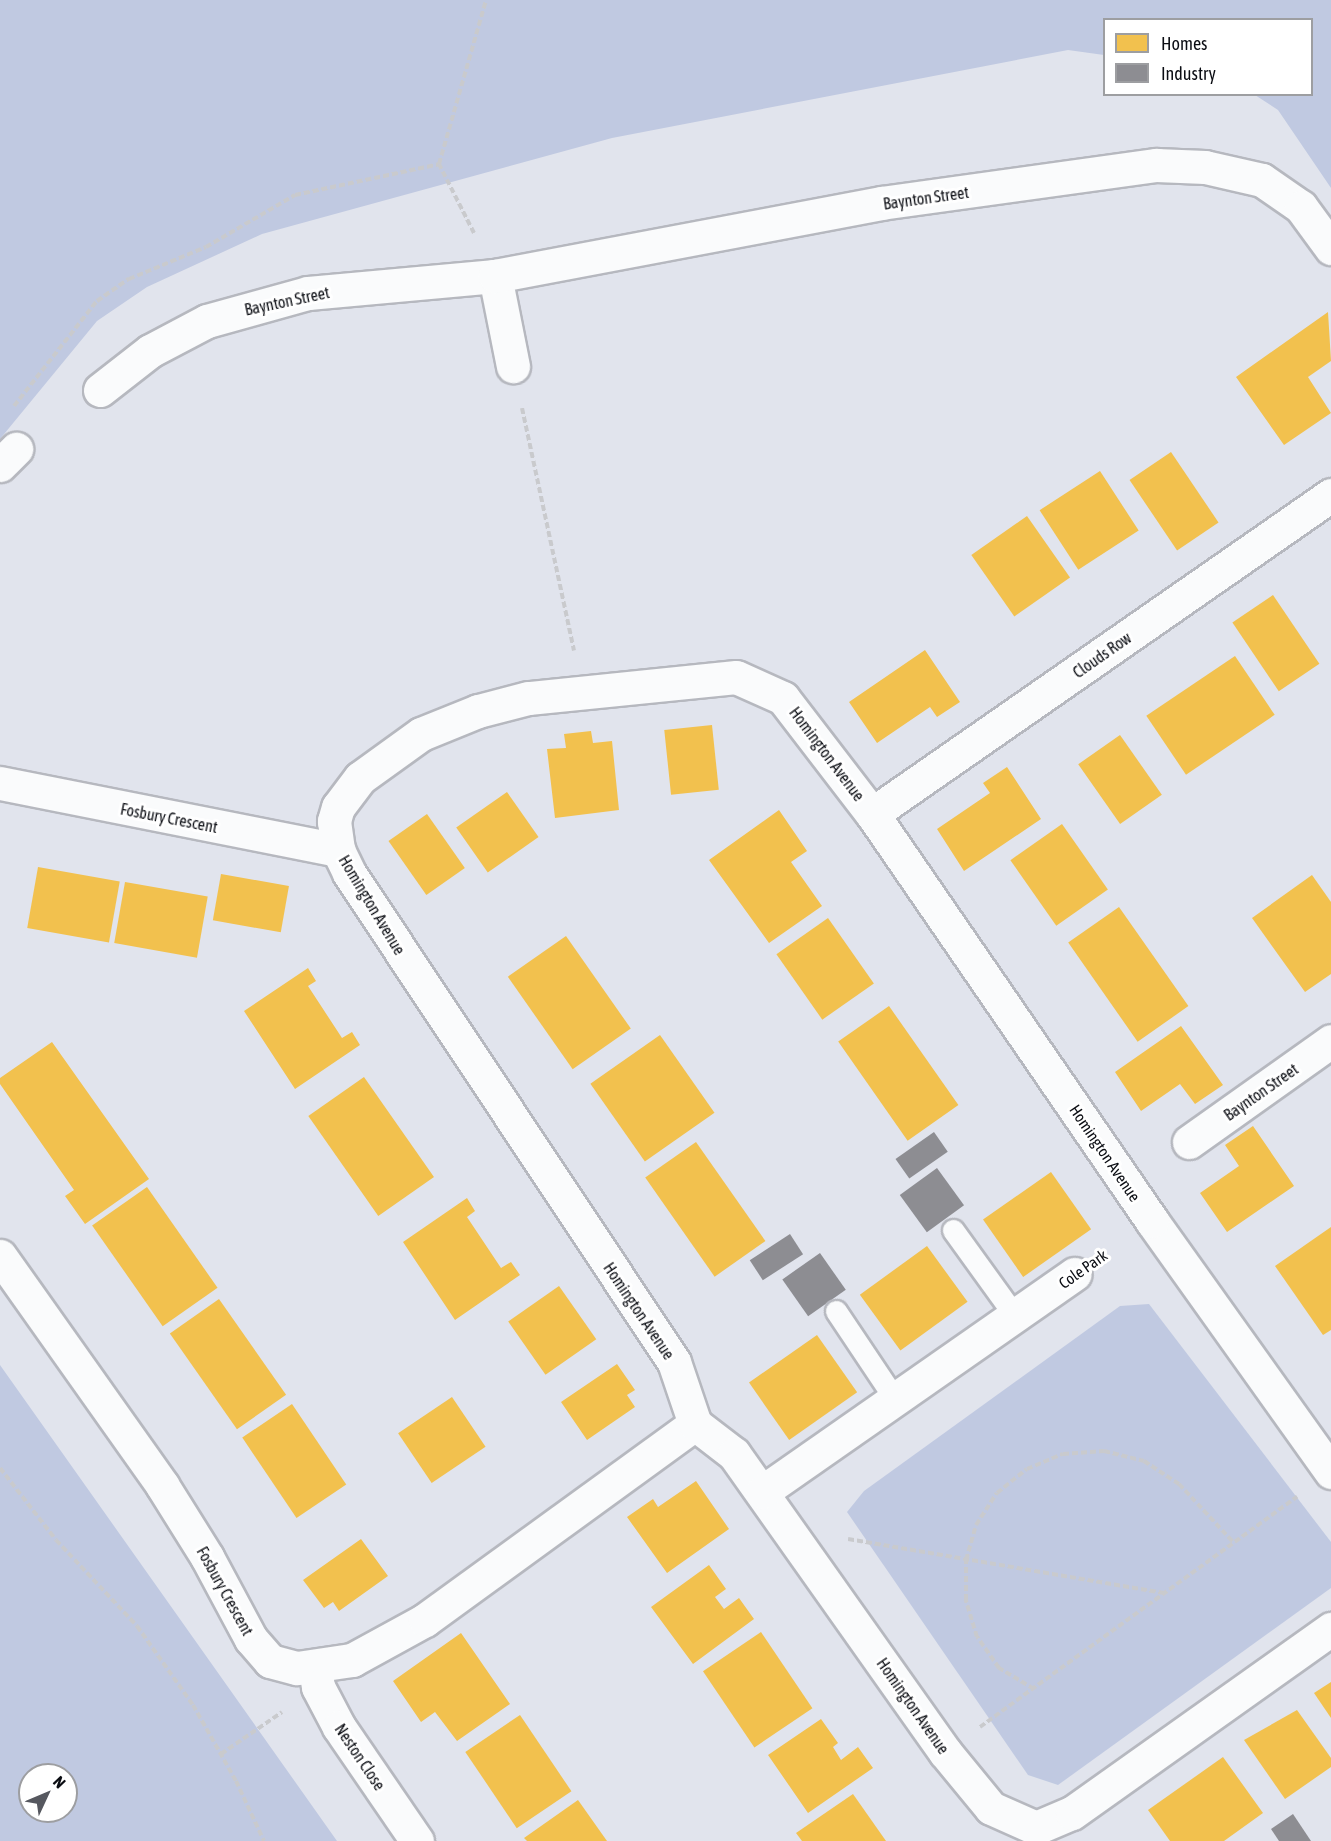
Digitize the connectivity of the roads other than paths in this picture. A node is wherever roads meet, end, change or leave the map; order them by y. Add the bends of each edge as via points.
1 (1331, 248) edge
2 (495, 276) junction
3 (513, 366) road end
4 (100, 390) dead end
5 (1331, 495) edge
6 (0, 783) edge
7 (872, 814) junction
8 (339, 850) junction
9 (1331, 1041) edge
10 (1189, 1142) dead end
11 (953, 1230) dead end
12 (0, 1256) edge
13 (1075, 1274) dead end
14 (836, 1311) dead end
15 (1015, 1316) junction
16 (895, 1399) junction
17 (695, 1425) junction
18 (1331, 1472) edge
19 (762, 1492) junction
20 (1331, 1629) edge
21 (317, 1678) junction
22 (1037, 1834) edge
23 (417, 1841) edge

1 - 2 street, Baynton Street via 1301,207 1262,180 1205,167 1156,165 881,204
2 - 3 street
2 - 4 street, Baynton Street via 308,293 207,321 150,351
5 - 7 street, Clouds Row
6 - 8 street, Fosbury Crescent
7 - 8 street, Homington Avenue via 806,722 783,698 760,684 736,677 705,677 583,690 478,711 421,734 360,777 338,807 334,821
7 - 18 street, Homington Avenue via 1152,1221
8 - 17 street, Homington Avenue via 367,903 674,1362
9 - 10 street, Baynton Street
11 - 15 lane
12 - 21 street, Fosbury Crescent via 162,1485 207,1557 251,1640 270,1661
13 - 15 street, Cole Park
14 - 16 lane
15 - 16 street, Cole Park
16 - 19 street, Cole Park
17 - 19 street, Homington Avenue via 734,1454
17 - 21 street, Fosbury Crescent via 425,1620
19 - 22 street, Homington Avenue via 945,1752 991,1808
20 - 22 street, Homington Avenue
21 - 23 street, Neston Close via 339,1727

